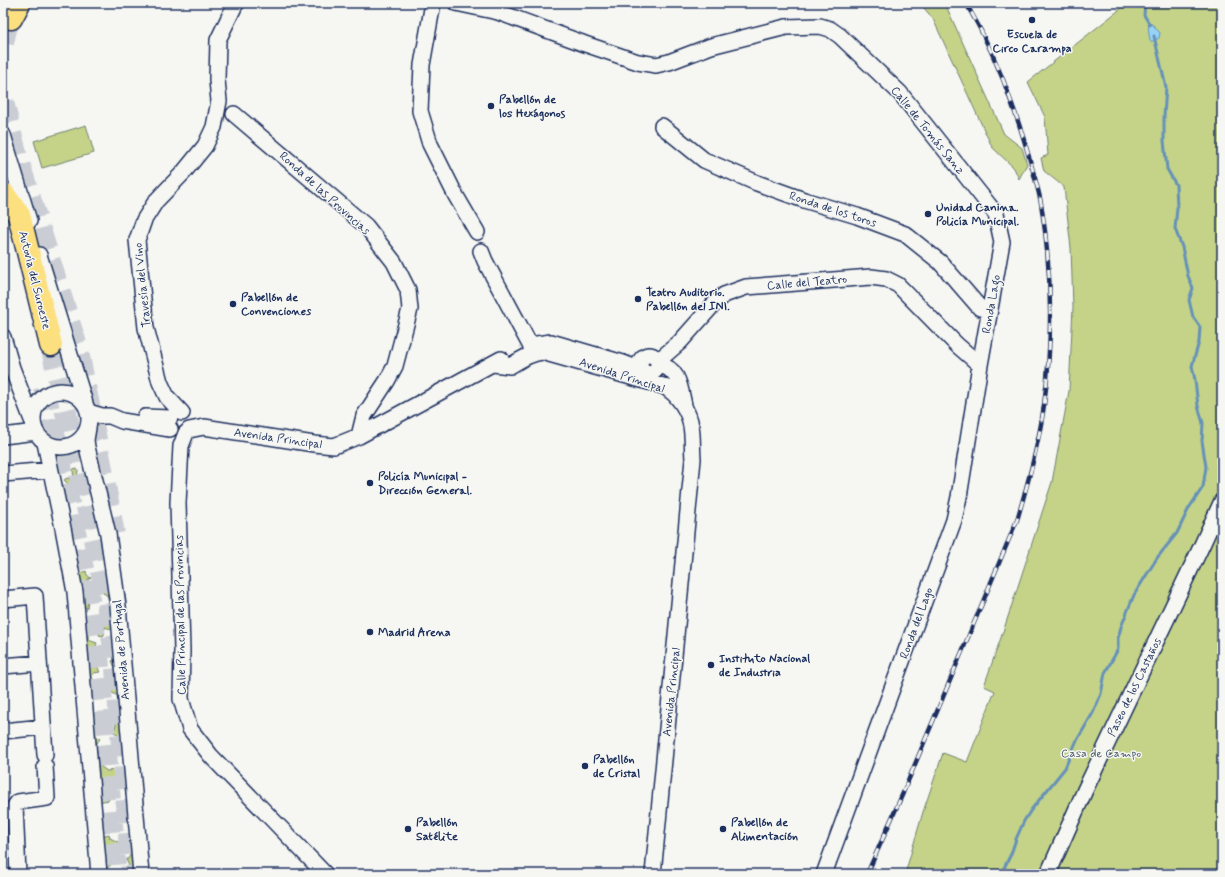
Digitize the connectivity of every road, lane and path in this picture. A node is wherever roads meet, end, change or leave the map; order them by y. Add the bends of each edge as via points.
1 (433, 3) edge
2 (456, 3) edge
3 (234, 4) edge
4 (234, 114) dead end
5 (662, 126) dead end
6 (3, 135) edge
7 (3, 193) edge
8 (11, 217) edge
9 (477, 232) dead end
10 (1002, 242) joint
11 (481, 251) dead end
12 (989, 310) junction
13 (985, 335) junction
14 (3, 337) edge
15 (530, 345) junction
16 (957, 345) junction
17 (44, 348) tunnel mouth
18 (658, 363) junction
19 (493, 364) junction
20 (980, 365) junction
21 (684, 406) junction
22 (94, 416) junction
23 (179, 426) junction
24 (38, 432) junction
25 (3, 436) edge
26 (359, 436) junction
27 (50, 470) junction
28 (3, 474) edge
29 (1222, 501) edge
30 (3, 599) edge
31 (39, 663) junction
32 (3, 666) edge
33 (43, 727) junction
34 (3, 731) edge
35 (18, 874) edge
36 (99, 874) edge
37 (141, 874) edge
38 (325, 874) edge
39 (653, 874) edge
40 (824, 874) edge
41 (1048, 874) edge

1 - 9 street via 422,65 420,111 430,144
2 - 10 street, Calle de Tomás Sanz via 498,12 638,62 656,65 712,46 786,27 820,26 830,30 840,36 900,93 996,214
3 - 23 street, Travesía del Vino via 218,40 218,101 214,127 206,146 156,202 144,220 137,240 146,328 160,382
4 - 26 street, Ronda de las Provincias via 366,226 394,262 408,290 410,309 395,366 364,416
5 - 12 street, Ronda de los toros via 704,160 757,183 905,234 940,262 980,308
6 - 22 street, Avenida de Portugal
7 - 8 highway
8 - 17 highway, Autovía del Suroeste
10 - 12 street, Ronda Lago
11 - 15 street
12 - 13 street, Ronda Lago
13 - 16 street via 971,344
13 - 20 street, Ronda Lago
14 - 24 street via 12,368
15 - 18 street via 551,342 623,363 635,362 642,365 643,357 649,354 655,356
15 - 19 street
16 - 18 street, Calle del Teatro via 898,284 871,277 746,287 724,295
16 - 20 street, Calle del Teatro
18 - 21 street via 667,366 674,373 679,382
19 - 21 street, Avenida Principal via 510,366 535,353 552,354 663,386
19 - 26 street, Avenida Principal
20 - 40 street, Ronda del Lago via 954,520
21 - 39 street, Avenida Principal via 691,425 693,459
22 - 23 street, Avenida Principal via 122,422
22 - 24 street via 84,436 70,446 53,446
22 - 24 street via 78,397 70,392 52,392 44,396 34,411
22 - 37 street, Avenida de Portugal via 86,440 108,534 118,606
23 - 26 street, Avenida Principal via 204,427 334,446
23 - 38 street, Calle Principal de las Provincias via 181,699 190,729 211,756
24 - 25 street
24 - 27 street
27 - 28 street
27 - 36 street via 75,592
29 - 41 street, Paseo de los Castaños
30 - 31 street via 35,596
31 - 32 street
31 - 33 street
33 - 34 street
33 - 35 street via 48,798 18,802 15,806

